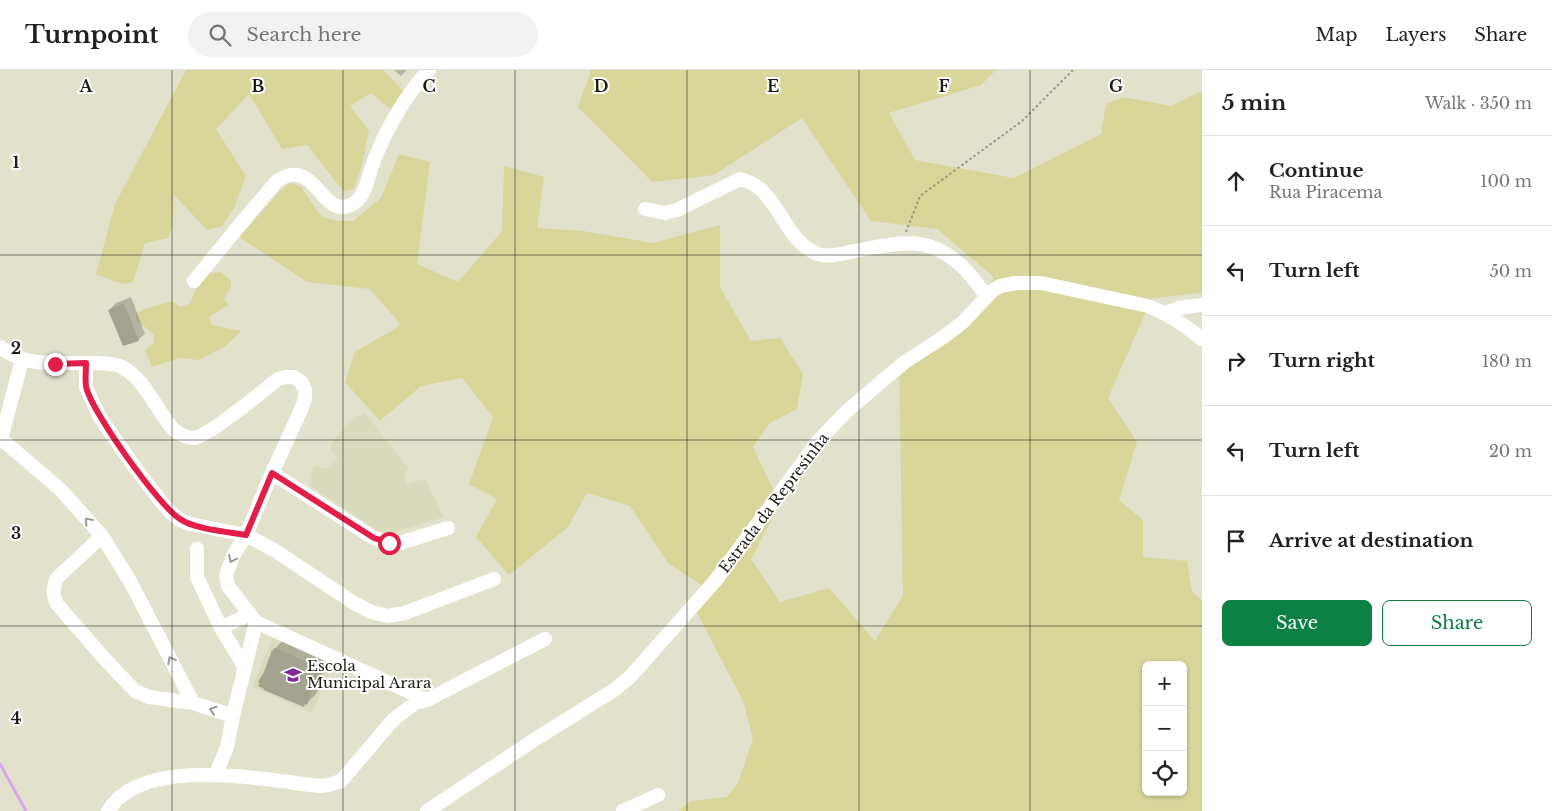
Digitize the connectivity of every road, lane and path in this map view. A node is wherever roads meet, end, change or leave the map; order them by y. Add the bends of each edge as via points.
1 (429, 70) edge
2 (1073, 70) edge
3 (645, 209) dead end
4 (902, 244) junction
5 (194, 281) dead end
6 (987, 297) junction
7 (1202, 306) edge
8 (1166, 313) junction
9 (1202, 339) edge
10 (0, 347) edge
11 (22, 360) junction
12 (86, 363) junction
13 (0, 438) edge
14 (272, 473) junction
15 (448, 528) dead end
16 (246, 535) junction
17 (102, 536) junction
18 (197, 549) dead end
19 (494, 579) dead end
20 (253, 618) junction
21 (221, 628) junction
22 (545, 639) dead end
23 (244, 668) junction
24 (427, 700) junction
25 (193, 703) junction
26 (233, 716) junction
27 (216, 774) junction
28 (658, 795) dead end
29 (108, 811) edge
30 (427, 811) edge
31 (623, 811) edge

1 - 5 street via 395,117 357,202 338,207 308,178 296,175 283,177
2 - 4 path via 1022,122 920,196
3 - 4 street via 665,213 740,180 748,181 765,193 796,237 817,254 824,256
4 - 6 street via 926,245 948,255 959,263
6 - 8 street, Estrada da Represinha via 1000,286 1041,283 1148,306
6 - 30 street, Estrada da Represinha via 963,322 882,381 819,440 716,580 630,677
7 - 8 street
8 - 9 street, Estrada da Represinha
10 - 11 street
11 - 12 street
11 - 13 street
12 - 14 street via 122,367 142,384 174,430 192,438 208,432 278,379 294,377 301,382 305,399
12 - 16 street via 86,386 100,416 169,511 190,524
17 -> 13 street via 60,489
14 - 15 street via 374,538 389,543
14 - 16 street
16 - 19 street via 354,603 386,616 405,614
16 -> 20 street via 226,575 228,586
25 -> 17 street via 131,583
17 - 25 street via 57,578 53,587 57,604 135,691 149,698
18 - 21 street via 197,577
20 - 21 street
20 - 23 street
20 - 24 street
21 - 23 street
22 - 24 street
23 - 26 street
24 - 27 street via 415,702 393,720 346,777 335,784 320,786
26 -> 25 street
26 - 27 street via 227,748
27 - 29 street via 179,776 142,784 125,793
28 - 31 street

